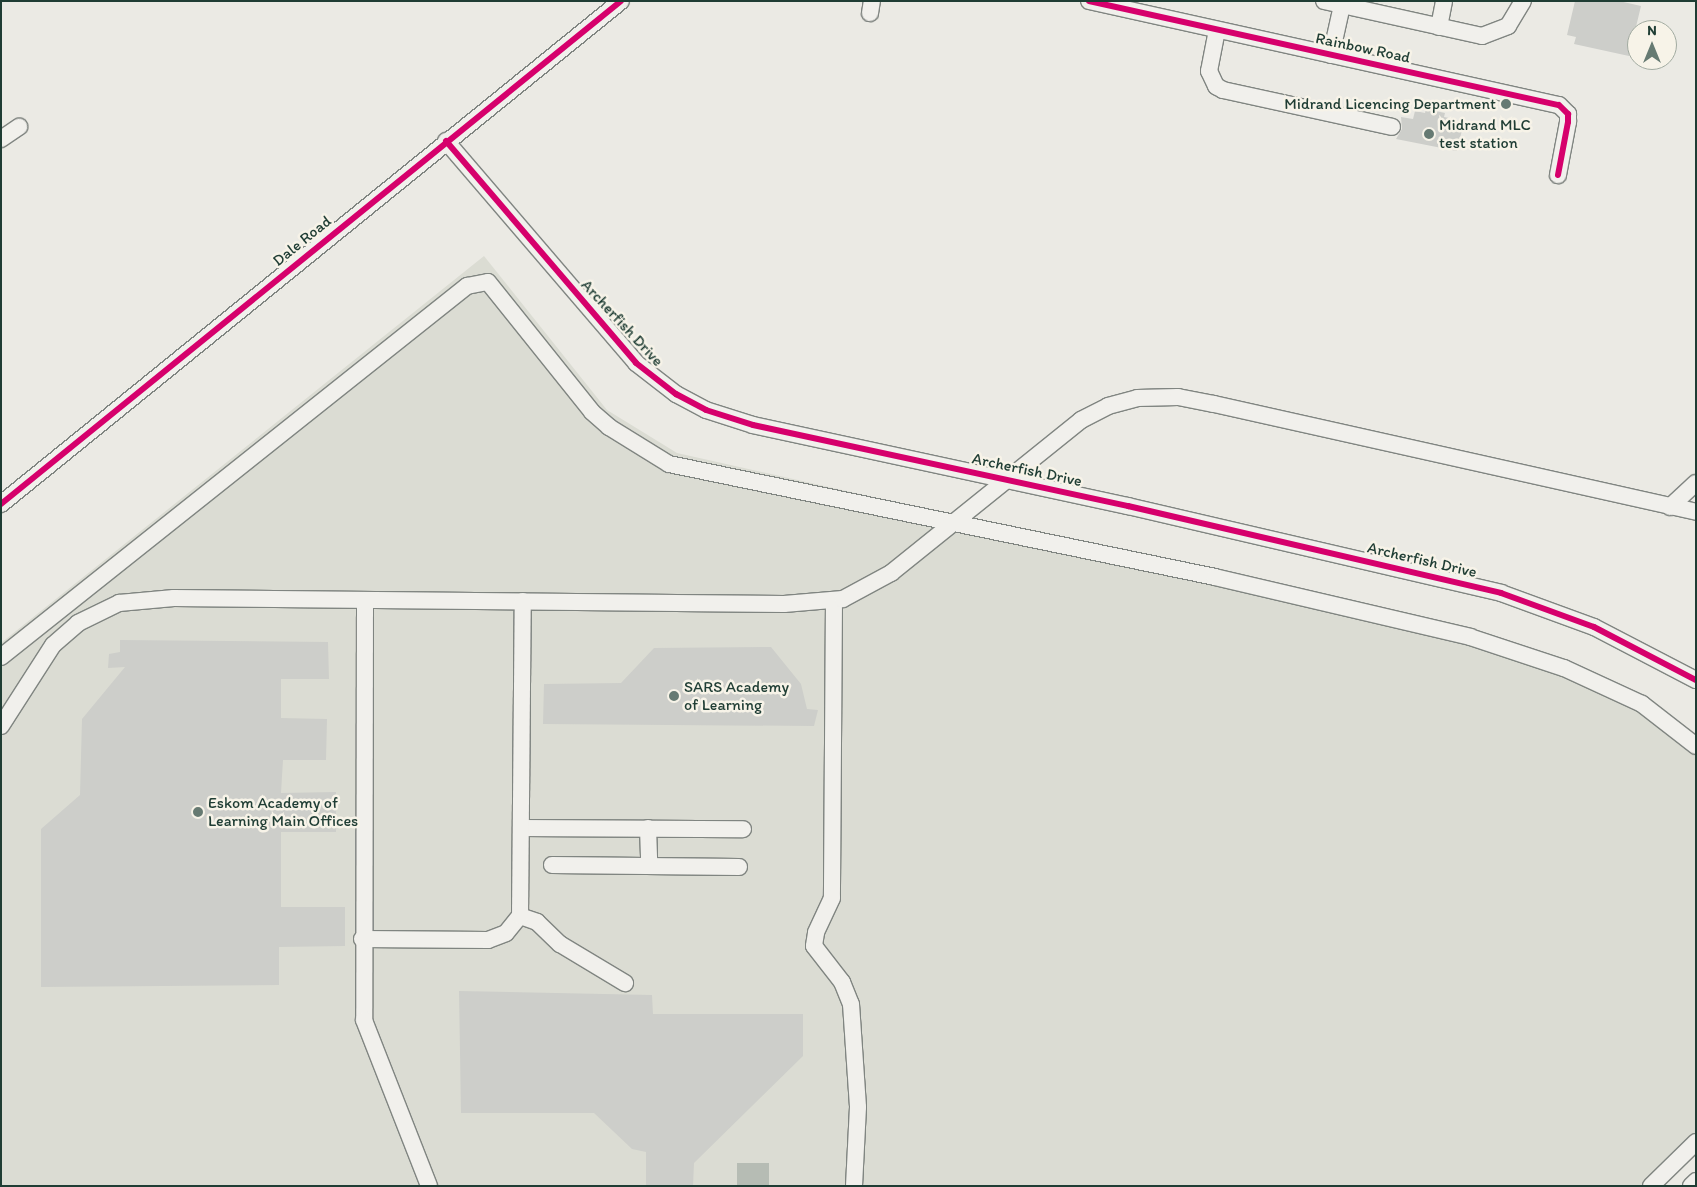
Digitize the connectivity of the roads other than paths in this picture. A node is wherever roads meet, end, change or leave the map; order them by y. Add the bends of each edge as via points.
1 (621, 1) edge
2 (1089, 1) edge
3 (1324, 1) edge
4 (1444, 1) edge
5 (1523, 1) edge
6 (1343, 3) edge
7 (1439, 27) junction
8 (1217, 30) junction
9 (1331, 55) junction
10 (19, 127) dead end
11 (1392, 127) dead end
12 (1, 139) edge
13 (446, 142) junction
14 (1558, 175) dead end
15 (1008, 480) junction
16 (1696, 483) edge
17 (1, 504) edge
18 (1670, 507) junction
19 (1696, 512) edge
20 (954, 522) junction
21 (365, 600) junction
22 (834, 600) junction
23 (523, 601) junction
24 (1, 656) edge
25 (1696, 680) edge
26 (1, 726) edge
27 (1696, 746) edge
28 (522, 828) junction
29 (648, 828) junction
30 (743, 829) dead end
31 (552, 865) dead end
32 (649, 866) junction
33 (739, 867) dead end
34 (520, 916) junction
35 (362, 939) junction
36 (625, 983) dead end
37 (1696, 1142) edge
38 (1696, 1181) edge
39 (429, 1186) edge
40 (854, 1186) edge
41 (1651, 1186) edge
42 (1691, 1186) edge

1 - 13 street, Dale Road
2 - 8 street, Rainbow Road
3 - 6 street
4 - 7 street
5 - 7 street via 1516,18 1496,33 1482,36
6 - 7 street
6 - 9 street
8 - 9 street, Rainbow Road
8 - 11 street via 1209,72 1216,86
9 - 14 street, Rainbow Road via 1559,105 1568,114 1568,122
10 - 12 street
13 - 15 street, Archerfish Drive via 622,348 652,377 676,394 737,421
13 - 17 street, Dale Road
15 - 18 street via 1081,420 1121,402 1163,396 1214,404
15 - 20 street
15 - 25 street, Archerfish Drive via 1501,593 1594,627
16 - 18 street
18 - 19 street
20 - 22 street via 878,582 855,595
20 - 24 street via 669,464 600,418 488,282 477,282 467,286
20 - 27 street via 1215,577 1470,637 1564,668 1642,704
21 - 23 street
21 - 26 street via 174,598 119,603 78,623 53,645
21 - 35 street
22 - 23 street via 784,604
22 - 40 street via 832,898 816,933 814,946 842,982 851,1004 858,1108
23 - 28 street
28 - 29 street
28 - 34 street
29 - 30 street
29 - 32 street
31 - 32 street
32 - 33 street
34 - 35 street via 506,933 488,940
34 - 36 street via 537,922 560,944
35 - 39 street via 365,1028
37 - 41 street
38 - 42 street

